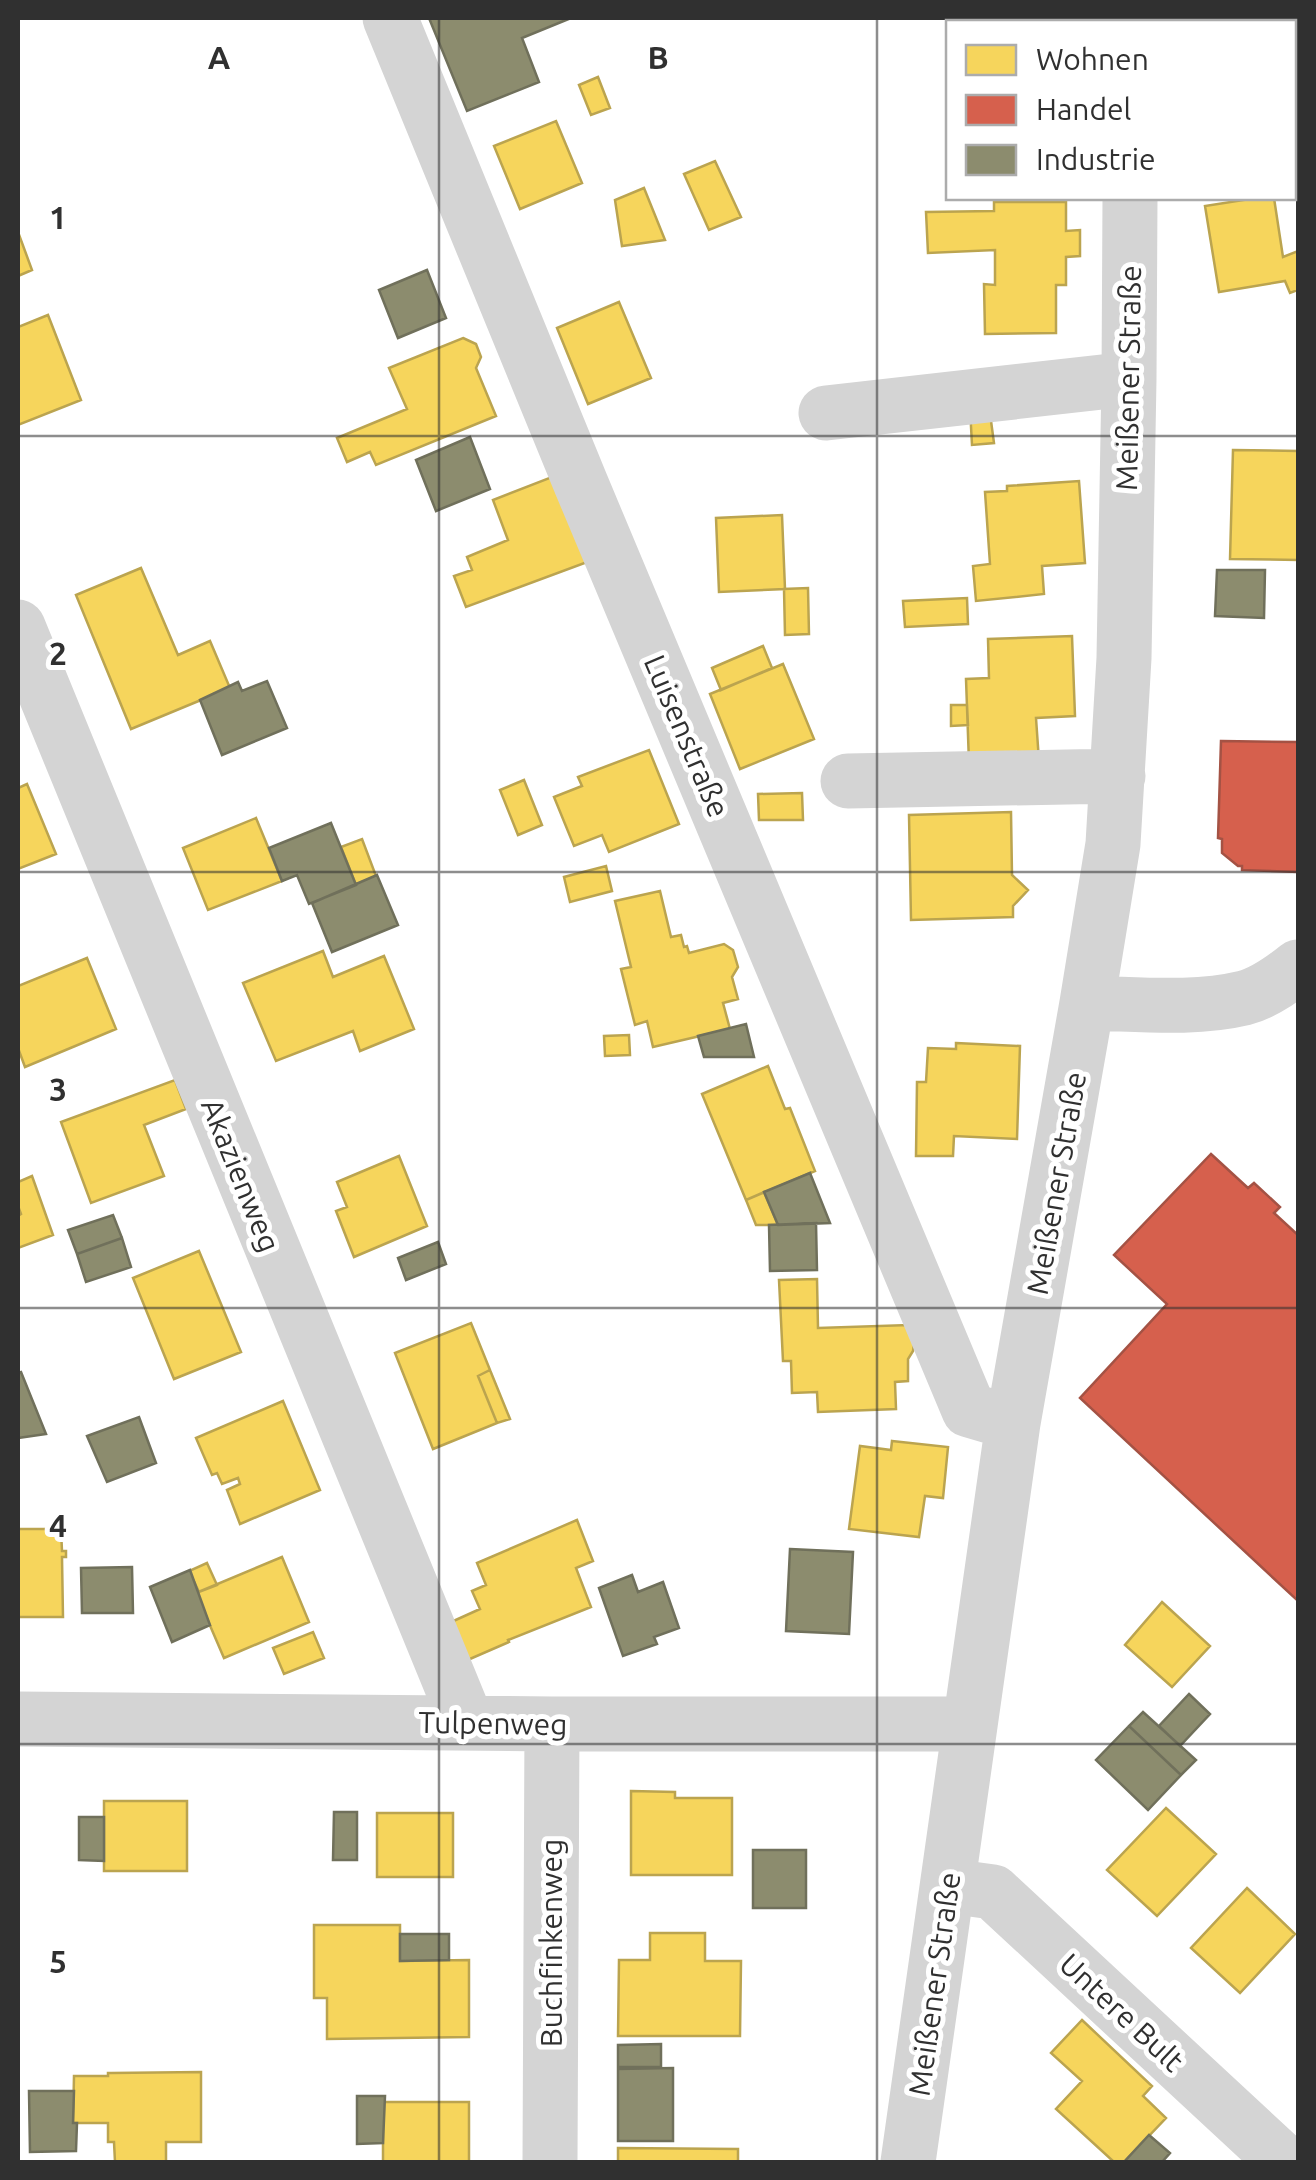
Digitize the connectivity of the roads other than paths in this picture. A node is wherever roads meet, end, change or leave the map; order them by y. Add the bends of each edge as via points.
1 (390, 18) edge
2 (1130, 200) edge
3 (1129, 379) junction
4 (826, 413) dead end
5 (18, 627) edge
6 (1118, 776) junction
7 (848, 782) dead end
8 (1298, 966) edge
9 (1087, 1003) junction
10 (1014, 1423) junction
11 (18, 1718) edge
12 (466, 1723) junction
13 (552, 1724) junction
14 (969, 1724) junction
15 (948, 1886) junction
16 (550, 2162) edge
17 (908, 2162) edge
18 (1284, 2162) edge

1 - 10 street, Luisenstraße via 970,1410
2 - 3 street, Meißener Straße
3 - 4 street
3 - 6 street, Meißener Straße
5 - 12 street, Akazienweg
6 - 7 street
6 - 9 street, Meißener Straße
8 - 9 street via 1248,997 1205,1004
9 - 10 street, Meißener Straße
10 - 14 street, Meißener Straße
11 - 12 street, Tulpenweg
12 - 13 street, Tulpenweg
13 - 14 street, Tulpenweg
13 - 16 street, Buchfinkenweg
14 - 15 street, Meißener Straße
15 - 17 street, Meißener Straße
15 - 18 street, Untere Bult via 994,1892

